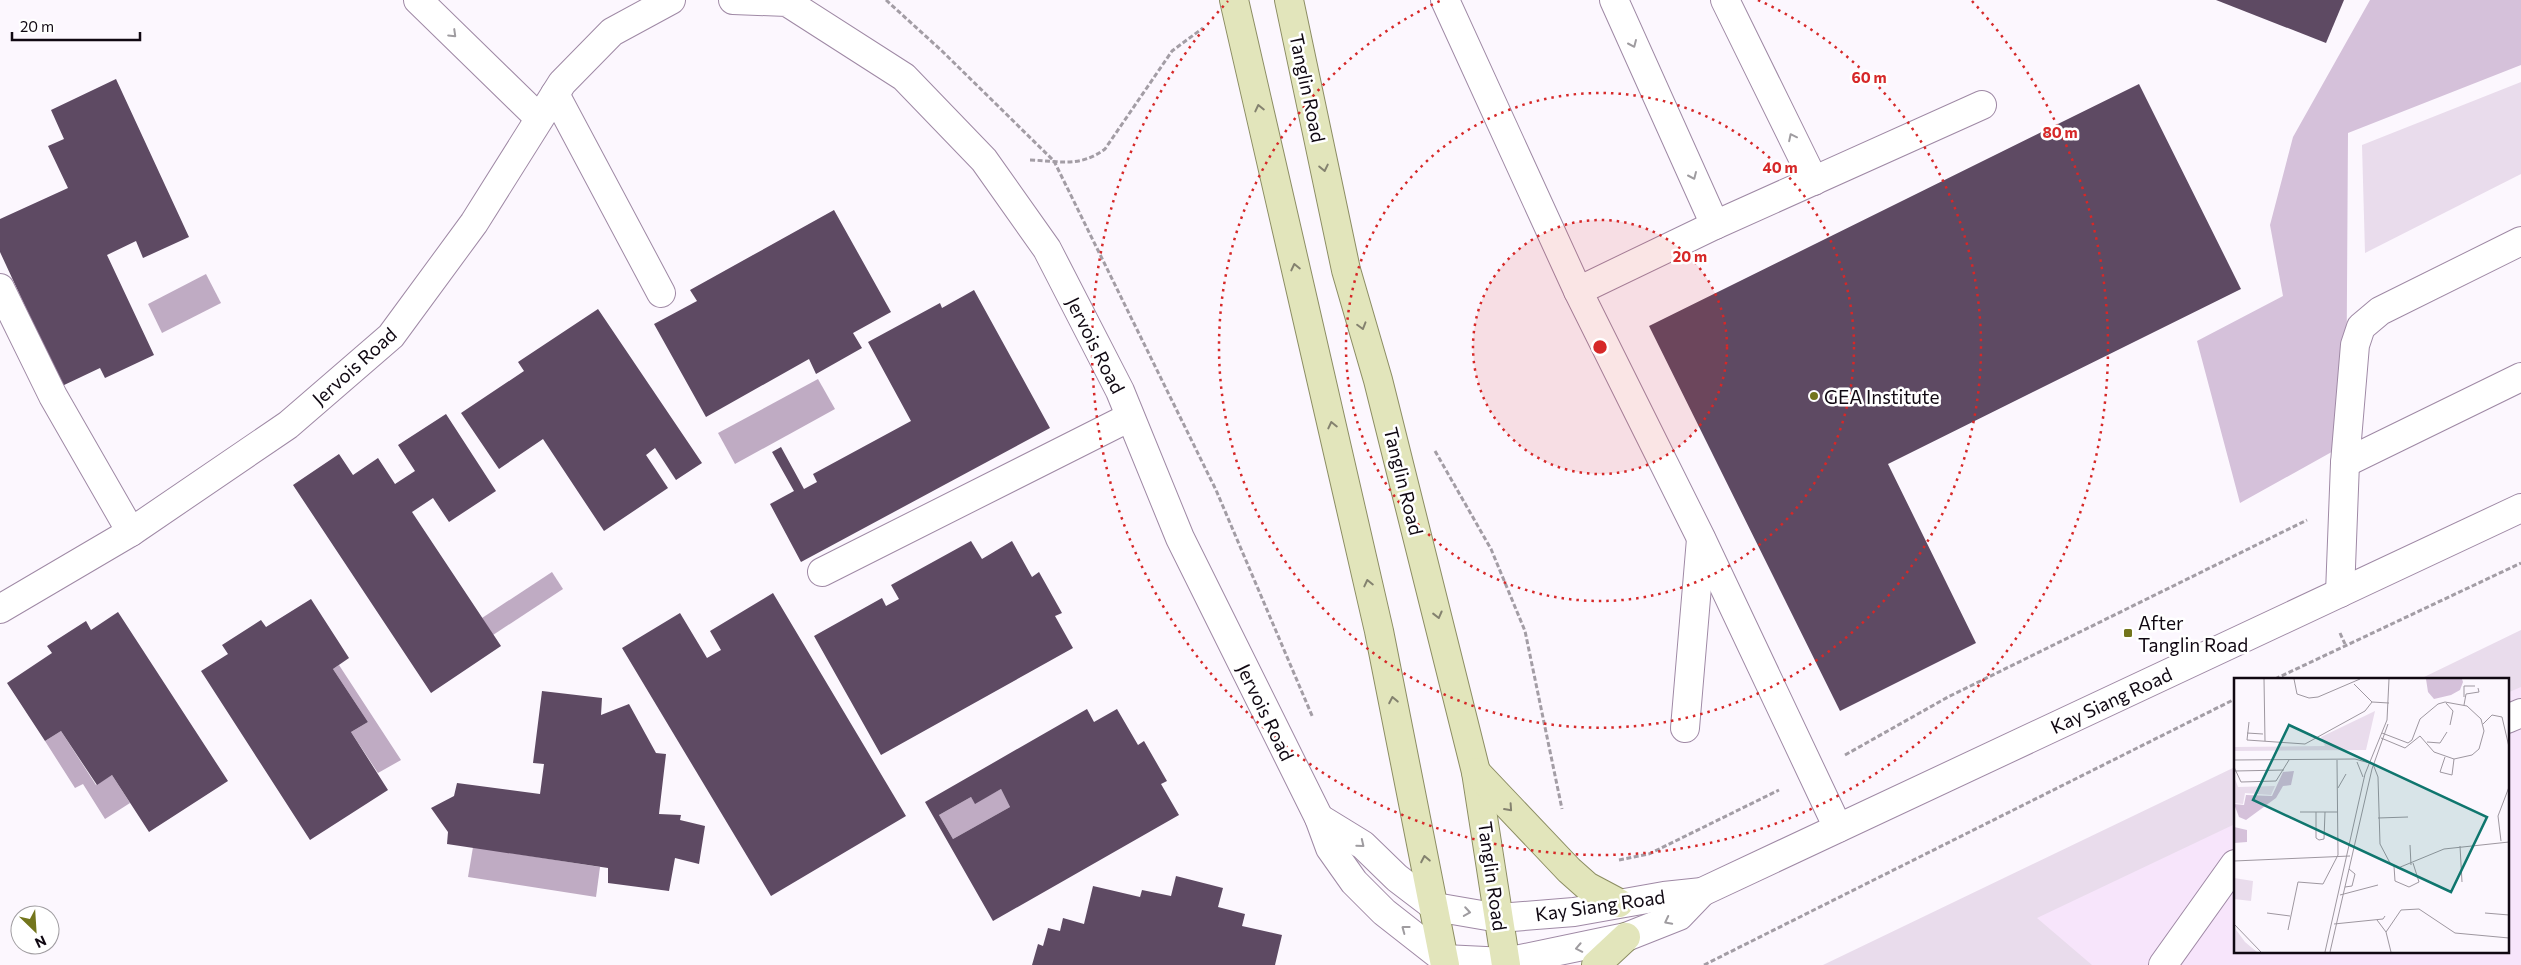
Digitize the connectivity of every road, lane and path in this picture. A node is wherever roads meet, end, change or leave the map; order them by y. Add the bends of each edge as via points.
1 (418, 0) edge
2 (671, 0) edge
3 (733, 0) edge
4 (1289, 0) edge
5 (1444, 0) edge
6 (1614, 0) edge
7 (1725, 0) edge
8 (1235, 2) edge
9 (555, 94) junction
10 (1982, 105) dead end
11 (539, 118) junction
12 (984, 160) junction
13 (1814, 181) junction
14 (1715, 226) junction
15 (2521, 241) edge
16 (0, 288) edge
17 (1578, 291) junction
18 (661, 294) dead end
19 (2521, 377) edge
20 (1130, 416) junction
21 (1434, 450) dead end
22 (2345, 463) junction
23 (2344, 502) junction
24 (2521, 508) edge
25 (131, 532) junction
26 (1701, 538) junction
27 (2521, 563) edge
28 (822, 572) dead end
29 (2340, 593) junction
30 (0, 609) edge
31 (2277, 678) edge
32 (2234, 700) edge
33 (2521, 713) edge
34 (2508, 719) edge
35 (1685, 728) dead end
36 (1476, 772) junction
37 (1812, 774) junction
38 (1319, 818) junction
39 (1564, 818) dead end
40 (1838, 828) junction
41 (1616, 861) dead end
42 (2234, 865) edge
43 (1702, 892) junction
44 (1620, 903) junction
45 (1435, 907) junction
46 (1499, 918) junction
47 (1626, 938) junction
48 (1444, 962) edge
49 (1506, 963) edge
50 (1596, 965) edge
51 (1704, 965) edge
52 (2163, 965) edge

1 -> 11 street
2 - 9 street, Jervois Road via 612,32
3 - 12 street, Jervois Road via 786,2 887,66 904,77
4 -> 36 main road, Tanglin Road via 1346,270 1378,380
5 - 17 street
6 -> 14 street
13 -> 7 street
8 - 12 path via 1172,52 1114,138 1094,157 1068,164
45 -> 8 main road via 1379,631
9 - 11 street, Jervois Road
9 - 18 street
10 - 13 street
11 - 25 street, Jervois Road via 474,223 391,336 288,425
12 - 20 street, Jervois Road via 1047,249
13 - 14 street
14 - 17 street
15 - 22 street via 2380,311 2361,327 2355,345
16 - 25 street via 53,396
17 - 26 street
19 - 22 street
20 - 28 street
20 - 38 street, Jervois Road via 1180,538
21 - 39 path via 1491,549 1525,631
22 - 23 street
23 - 29 street
23 - 37 path via 1948,697
24 - 29 street, Kay Siang Road
25 - 30 street, Jervois Road
26 - 35 street
26 - 37 street
27 - 31 path
29 - 40 street, Kay Siang Road
32 - 51 path
33 - 34 street
36 -> 44 main road via 1569,870 1587,886
36 - 46 main road, Tanglin Road
37 - 40 street
37 - 41 path via 1649,854
38 -> 45 street via 1363,845 1397,878
48 -> 38 street, Jervois Road via 1354,882 1330,848
40 - 43 street, Kay Siang Road
42 - 52 street
43 - 44 street, Kay Siang Road
43 -> 47 street, Kay Siang Road via 1678,916
44 - 46 street, Kay Siang Road via 1574,912
45 -> 46 street
45 - 48 main road
46 - 49 main road, Tanglin Road
47 -> 49 street, Kay Siang Road
47 - 50 main road
48 - 49 street

